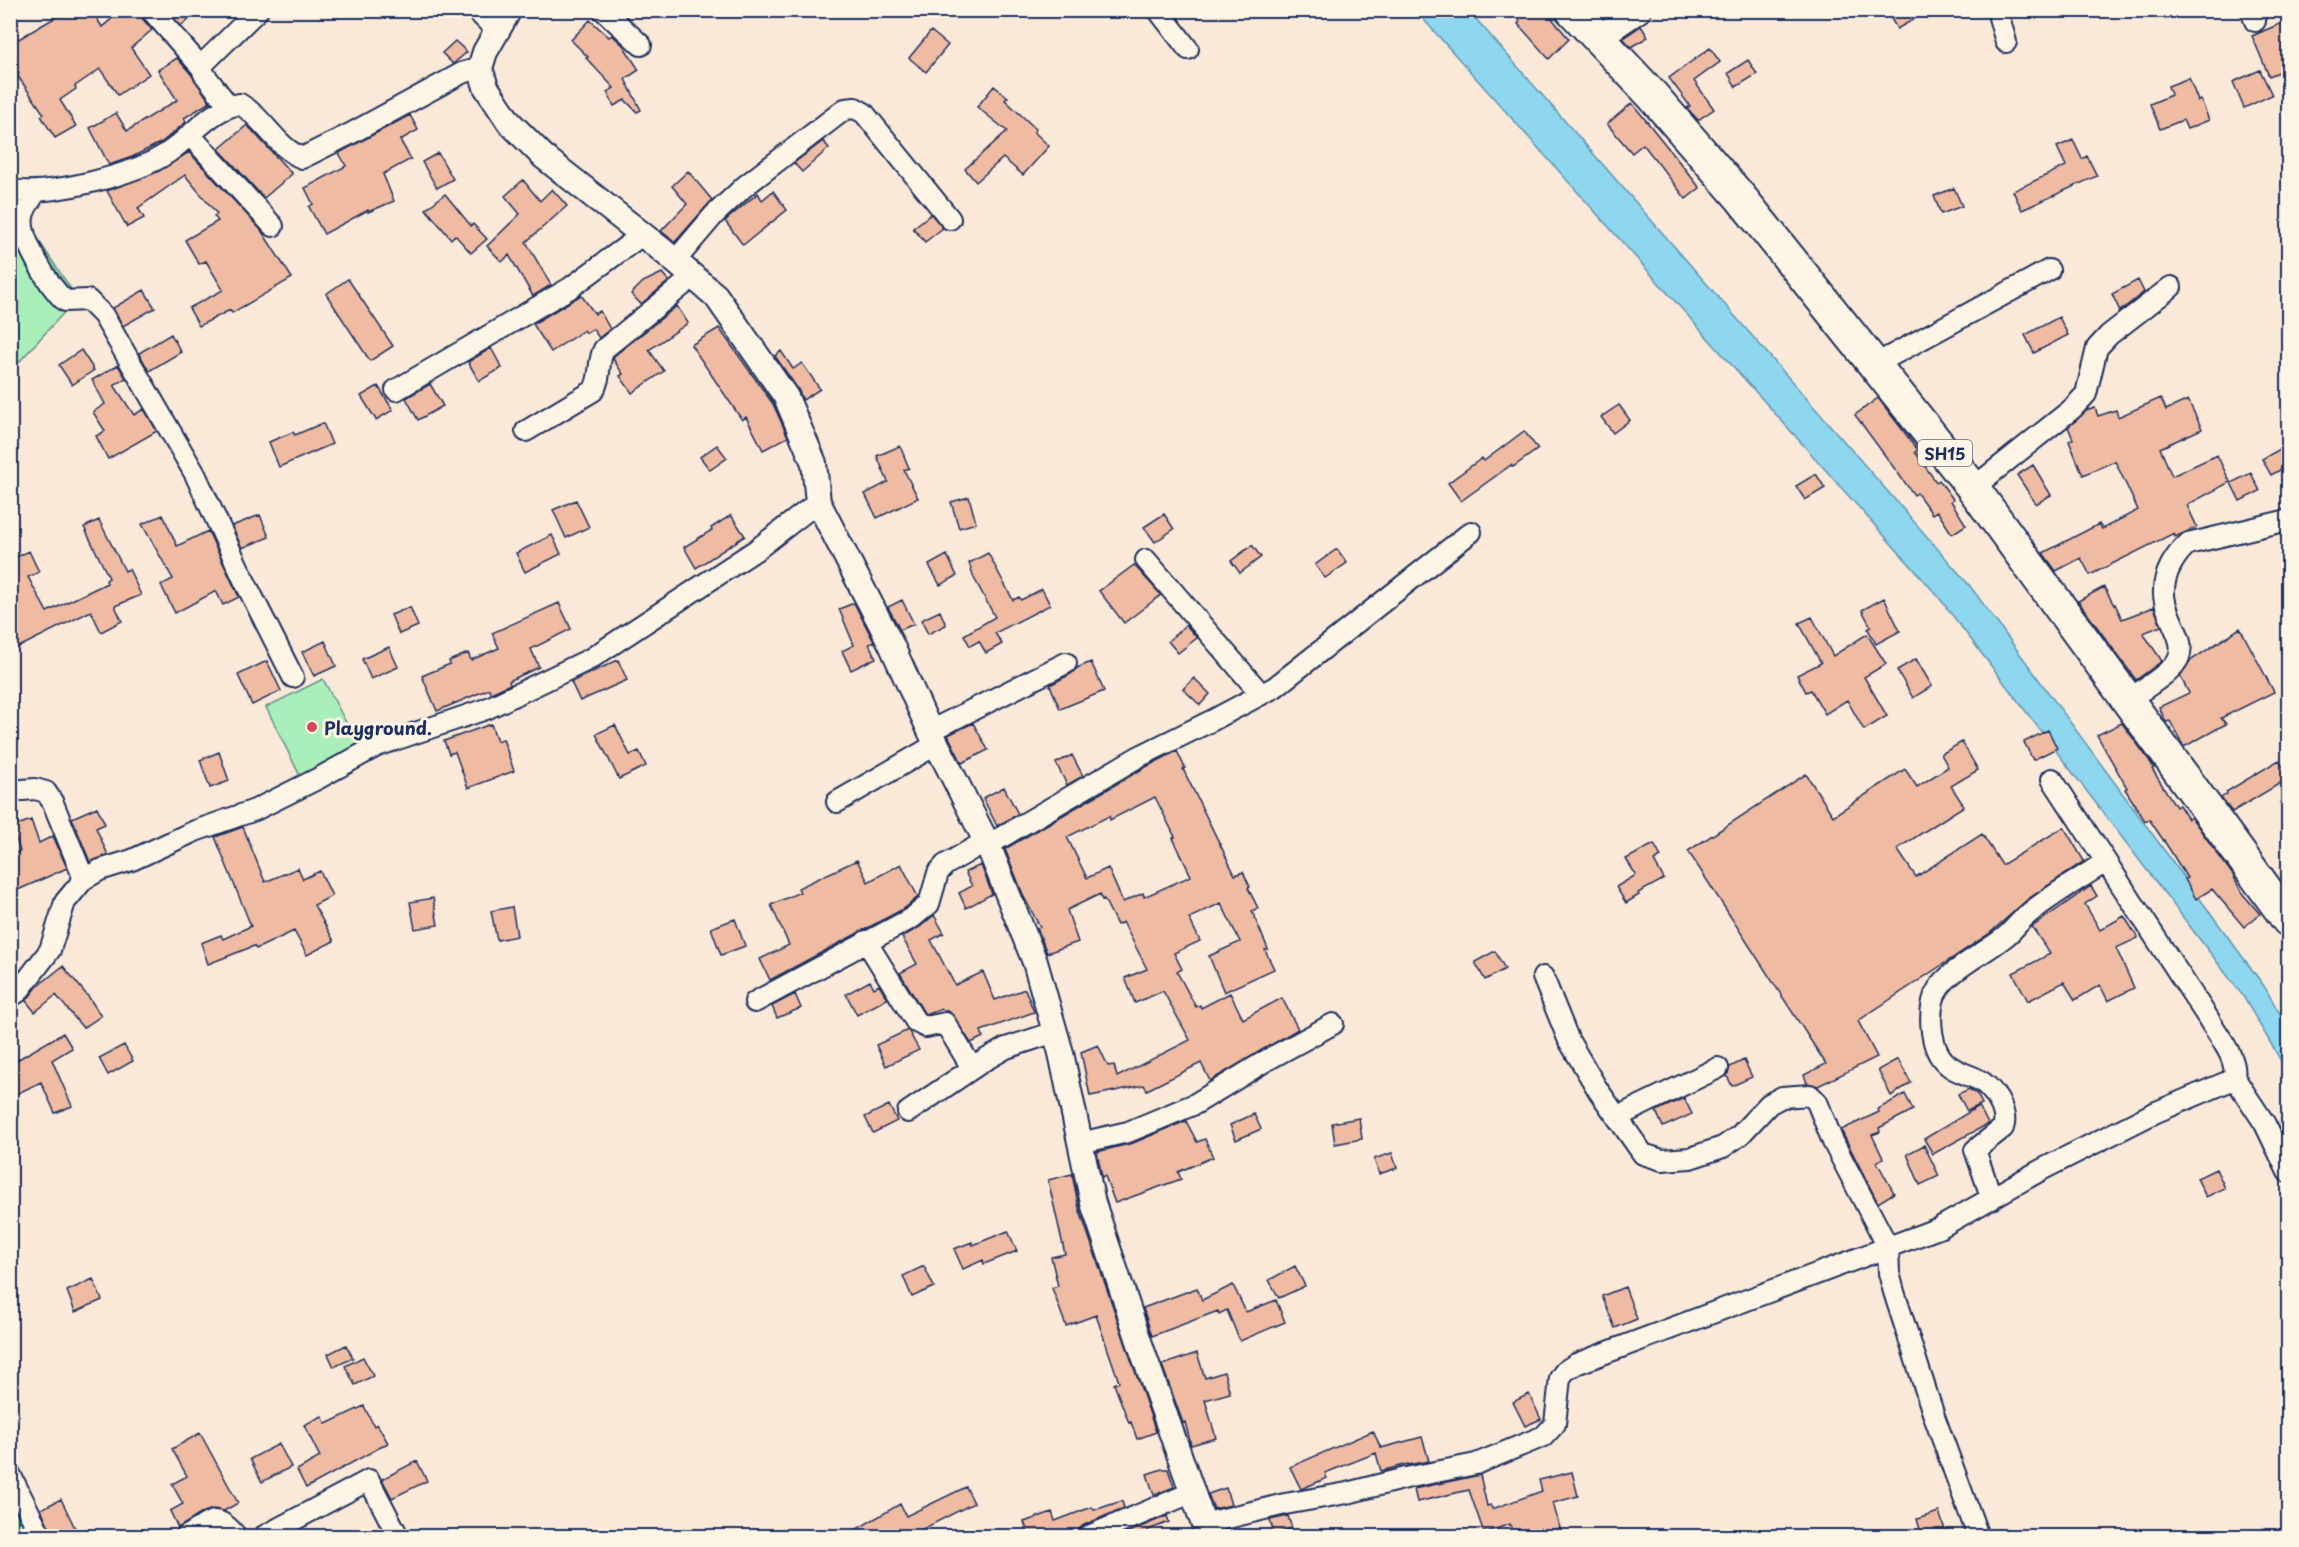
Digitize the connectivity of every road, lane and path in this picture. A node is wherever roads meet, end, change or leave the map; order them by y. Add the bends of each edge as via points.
1 (150, 10) edge
2 (258, 10) edge
3 (476, 10) edge
4 (603, 10) edge
5 (1158, 10) edge
6 (1572, 10) edge
7 (1638, 10) edge
8 (1997, 10) edge
9 (503, 20) edge
10 (1599, 37) junction
11 (2006, 42) dead end
12 (641, 45) dead end
13 (1188, 49) dead end
14 (202, 68) junction
15 (480, 68) junction
16 (228, 105) junction
17 (190, 135) junction
18 (10, 190) edge
19 (36, 192) junction
20 (950, 219) dead end
21 (273, 226) dead end
22 (642, 235) junction
23 (684, 269) junction
24 (2049, 270) dead end
25 (2172, 287) dead end
26 (1874, 365) junction
27 (396, 390) dead end
28 (526, 431) dead end
29 (1973, 488) junction
30 (818, 502) junction
31 (2289, 520) edge
32 (1471, 532) dead end
33 (1146, 560) dead end
34 (1066, 663) dead end
35 (293, 677) dead end
36 (1261, 694) junction
37 (2127, 701) junction
38 (934, 737) junction
39 (2052, 779) dead end
40 (10, 791) edge
41 (837, 802) dead end
42 (987, 843) junction
43 (2105, 862) junction
44 (84, 879) junction
45 (2289, 920) edge
46 (866, 941) junction
47 (1543, 977) dead end
48 (10, 997) edge
49 (755, 1002) dead end
50 (1333, 1024) dead end
51 (1055, 1032) junction
52 (972, 1068) junction
53 (1718, 1068) dead end
54 (2234, 1077) junction
55 (908, 1112) dead end
56 (1617, 1117) junction
57 (1080, 1143) junction
58 (2289, 1172) edge
59 (1992, 1198) junction
60 (1888, 1247) junction
61 (10, 1474) edge
62 (1193, 1492) junction
63 (1206, 1530) edge
64 (41, 1536) edge
65 (187, 1536) edge
66 (236, 1536) edge
67 (264, 1536) edge
68 (398, 1536) edge
69 (1089, 1536) edge
70 (1978, 1536) edge

1 - 14 street
2 - 14 street
3 - 9 street
4 - 12 street
5 - 13 street
6 - 10 main road, SH15
7 - 10 street
8 - 11 street
9 - 15 street
10 - 26 main road, SH15 via 1741,198
14 - 16 street
15 - 16 street via 462,73 302,158 290,153 249,109 240,104
15 - 22 street via 486,87 509,122 544,157
16 - 17 street
17 - 19 street via 170,151 137,168
17 - 21 street
18 - 19 street
19 - 35 street via 23,218 31,250 65,301 88,300 103,315 195,474
20 - 23 street via 864,112 845,109 745,186 714,215
22 - 23 street
22 - 27 street via 570,288
23 - 28 street via 604,349 598,384 593,391
23 - 30 street via 716,296 786,397 814,463
24 - 26 street
25 - 29 street via 2097,348 2086,394 2072,409
26 - 29 main road, SH15
29 - 37 main road, SH15
30 - 38 street
30 - 44 street via 756,550 590,658 486,709 377,746 255,810
31 - 37 street via 2180,549 2163,579 2165,608 2181,644 2180,655 2174,666
32 - 36 street via 1275,687
33 - 36 street
34 - 38 street
36 - 42 street via 1138,757
37 - 45 main road, SH15
38 - 41 street
38 - 42 street
39 - 43 street
40 - 44 street via 46,792
42 - 46 street via 959,856 939,873 929,904 912,918
42 - 51 street via 1035,962
43 - 54 street via 2232,1058
43 - 59 street via 2036,908 2007,935 1946,979 1933,999 1931,1019 1940,1057 1987,1085 2004,1117 2003,1128 1975,1150
44 - 48 street via 65,902 50,950
46 - 49 street
46 - 52 street via 916,1022 926,1027 945,1023 949,1026
47 - 56 street via 1569,1041
50 - 57 street via 1195,1104 1128,1132
51 - 52 street via 1006,1048
51 - 57 street
52 - 55 street
53 - 56 street
54 - 58 street via 2265,1124
54 - 59 street via 2154,1113
56 - 60 street via 1643,1154 1662,1160 1690,1158 1724,1147 1769,1104 1782,1097 1810,1095 1817,1102 1833,1142
57 - 62 street via 1093,1203 1116,1275
59 - 60 street via 1939,1228
60 - 63 street via 1576,1364 1560,1378 1555,1424 1544,1436 1476,1464 1285,1504
60 - 70 street via 1889,1273 1897,1303
61 - 64 street
62 - 63 street
62 - 69 street
65 - 66 street via 219,1521 225,1522
67 - 68 street via 369,1480

